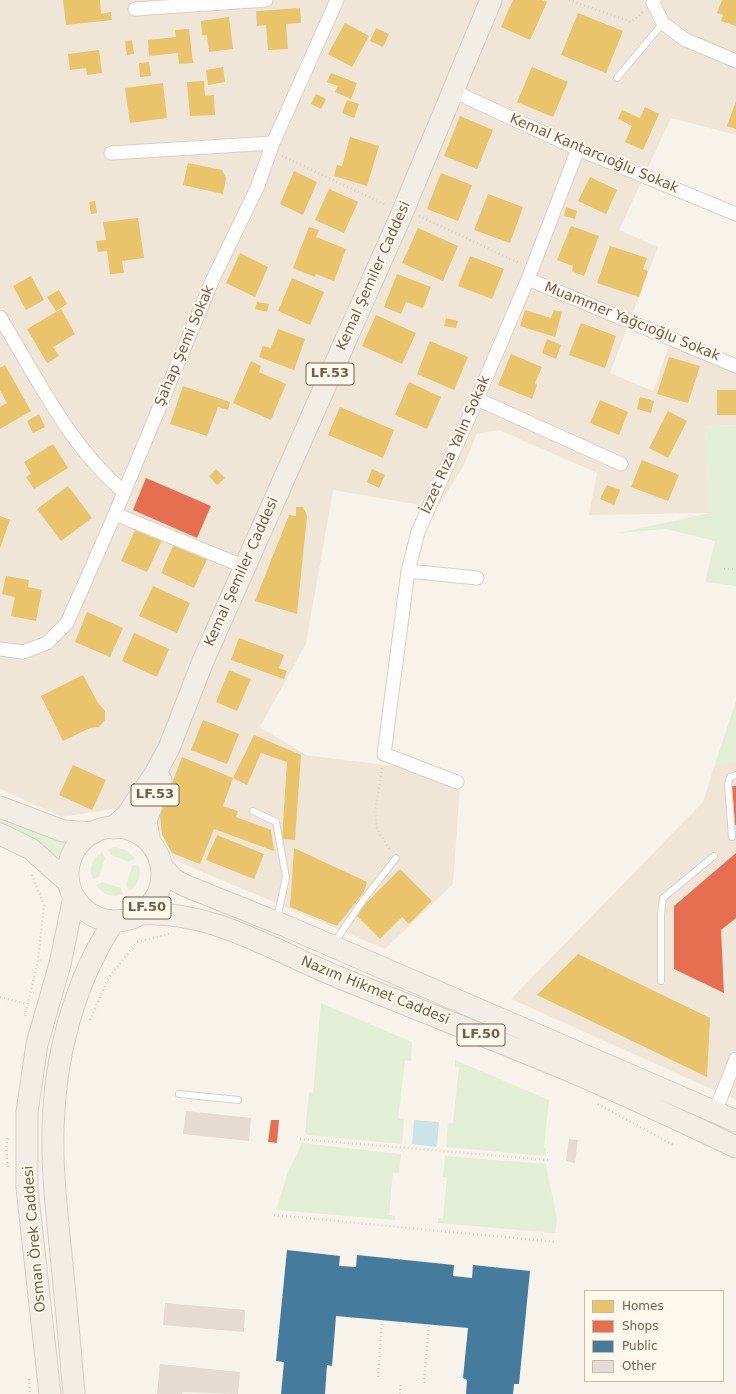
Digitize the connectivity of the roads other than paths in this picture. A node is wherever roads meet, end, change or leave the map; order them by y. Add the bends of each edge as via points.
1 (266, 0) edge
2 (337, 0) edge
3 (491, 0) edge
4 (654, 2) edge
5 (135, 9) dead end
6 (663, 23) junction
7 (736, 61) edge
8 (617, 78) dead end
9 (453, 91) junction
10 (272, 147) junction
11 (578, 149) junction
12 (110, 153) dead end
13 (736, 214) edge
14 (530, 274) junction
15 (0, 317) edge
16 (736, 366) edge
17 (477, 399) junction
18 (621, 464) dead end
19 (124, 492) junction
20 (116, 514) junction
21 (245, 567) junction
22 (408, 571) junction
23 (477, 578) dead end
24 (0, 649) edge
25 (169, 748) junction
26 (736, 775) edge
27 (457, 782) dead end
28 (0, 807) edge
29 (253, 811) dead end
30 (113, 828) junction
31 (93, 833) junction
32 (0, 834) edge
33 (732, 837) dead end
34 (150, 843) junction
35 (714, 856) dead end
36 (396, 858) road end
37 (161, 865) junction
38 (72, 890) junction
39 (141, 914) junction
40 (114, 921) junction
41 (276, 922) junction
42 (332, 946) junction
43 (662, 981) dead end
44 (736, 1059) edge
45 (179, 1094) dead end
46 (238, 1100) dead end
47 (715, 1112) junction
48 (736, 1121) edge
49 (736, 1147) edge
50 (50, 1394) edge
51 (74, 1394) edge

1 - 5 street
2 - 10 street, Şahap Şemi Sokak
3 - 9 main road, Kemal Şemiler Caddesi / LF.53
4 - 6 street
6 - 7 street via 684,39
6 - 8 lane
9 - 11 street, Kemal Kantarcıoğlu Sokak
9 - 21 main road, Kemal Şemiler Caddesi / LF.53 via 403,211
10 - 12 street
10 - 19 street, Şahap Şemi Sokak via 257,188 209,289
11 - 13 street, Kemal Kantarcıoğlu Sokak
11 - 14 street, İzzet Rıza Yalın Sokak
14 - 16 street, Muammer Yağcıoğlu Sokak
14 - 17 street, İzzet Rıza Yalın Sokak
15 - 19 street via 71,435 104,475
17 - 18 street
17 - 22 street, İzzet Rıza Yalın Sokak via 418,532
19 - 20 street, Şahap Şemi Sokak
20 - 21 street
20 - 24 street, Şahap Şemi Sokak via 67,623 47,642 23,652
21 - 25 main road, Kemal Şemiler Caddesi / LF.53 via 203,661
22 - 23 street
22 - 27 street, İzzet Rıza Yalın Sokak via 384,754
25 - 30 main road, Kemal Şemiler Caddesi / LF.53 via 127,815
25 - 34 main road, Kemal Şemiler Caddesi / LF.53 via 146,821
26 - 33 lane via 730,777 728,784
28 - 31 main road, LF.50 via 63,831
29 - 41 lane via 276,822 286,877
30 - 31 main road, LF.50
30 - 34 main road, LF.50 via 133,831
31 - 38 main road, LF.50 via 83,840 73,855 69,872
32 - 38 main road, LF.50 via 31,849
34 - 37 main road, LF.50
35 - 43 lane via 663,898
36 - 42 lane via 364,898
37 - 39 main road, LF.50 via 162,876 158,892 149,907
37 - 41 main road, Nazım Hikmet Caddesi / LF.50 via 173,879 199,892
38 - 40 main road, LF.50 via 82,907 91,915 102,920
38 - 50 main road, Osman Örek Caddesi via 60,964 37,1044 27,1112 28,1188
39 - 40 main road, LF.50 via 128,920
39 - 49 main road, Nazım Hikmet Caddesi / LF.50 via 163,913 183,916 224,928 552,1063
40 - 51 main road, Osman Örek Caddesi via 99,944 74,1004 56,1086 52,1131 54,1184
41 - 42 main road, Nazım Hikmet Caddesi / LF.50
42 - 47 main road, Nazım Hikmet Caddesi / LF.50
44 - 47 street
45 - 46 lane
47 - 48 main road, Nazım Hikmet Caddesi / LF.50

